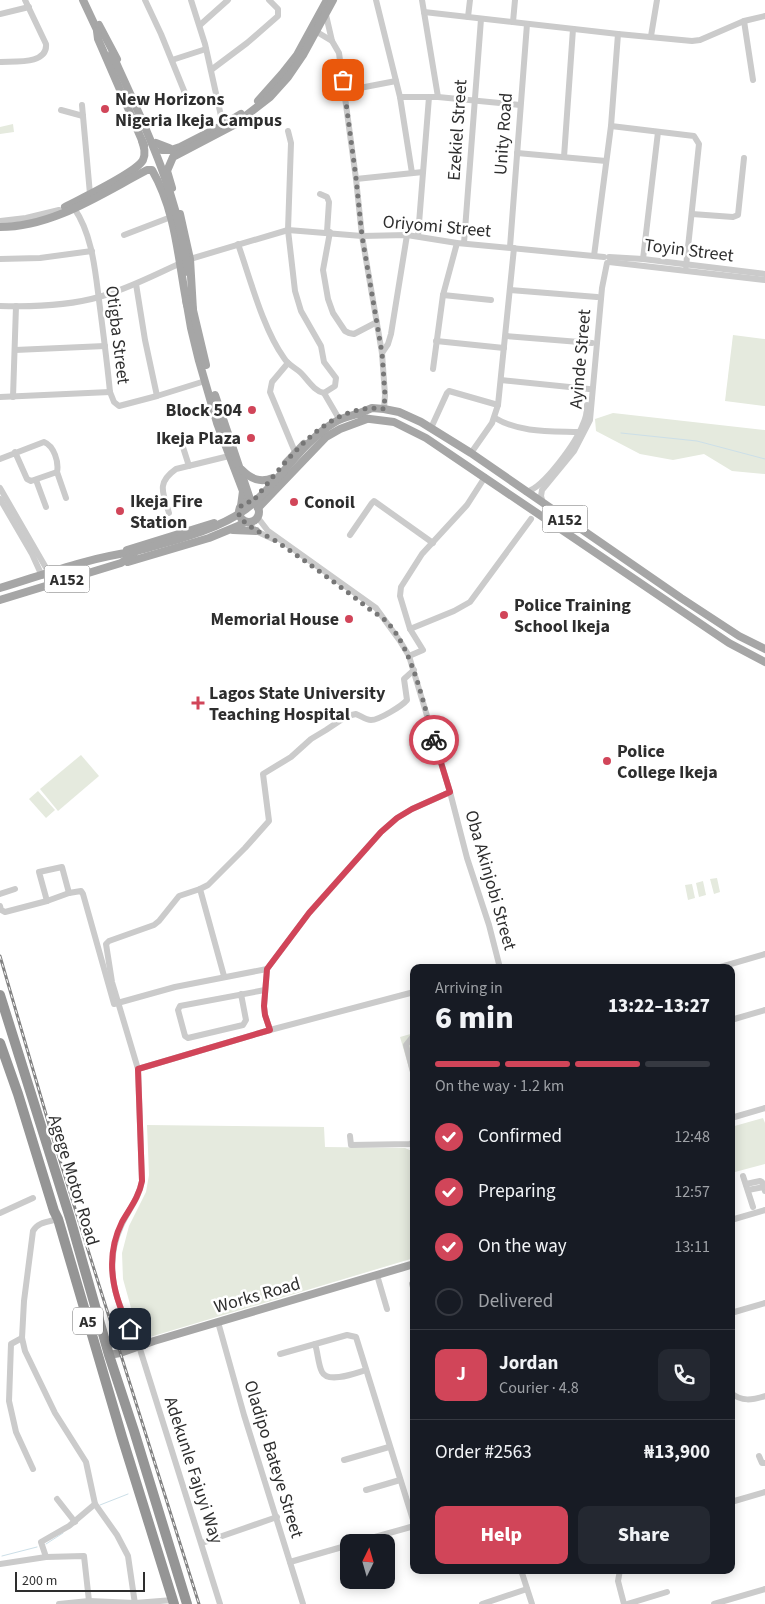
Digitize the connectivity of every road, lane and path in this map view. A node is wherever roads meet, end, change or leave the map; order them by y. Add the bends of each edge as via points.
1 (26, 0) edge
2 (83, 0) edge
3 (88, 0) edge
4 (145, 0) edge
5 (192, 0) edge
6 (228, 0) edge
7 (269, 0) edge
8 (327, 0) edge
9 (334, 0) edge
10 (376, 0) edge
11 (422, 0) edge
12 (470, 0) edge
13 (515, 0) edge
14 (657, 0) edge
15 (29, 7) junction
16 (424, 12) junction
17 (0, 14) edge
18 (326, 15) junction
19 (765, 16) edge
20 (468, 17) junction
21 (481, 19) junction
22 (744, 21) junction
23 (513, 22) junction
24 (527, 24) junction
25 (200, 25) junction
26 (98, 28) junction
27 (573, 29) junction
28 (317, 32) junction
29 (618, 34) junction
30 (651, 36) junction
31 (332, 41) junction
32 (206, 49) junction
33 (172, 60) junction
34 (0, 62) edge
35 (211, 70) junction
36 (752, 80) dead end
37 (396, 81) junction
38 (344, 91) junction
39 (400, 97) junction
40 (429, 97) junction
41 (438, 97) junction
42 (474, 102) junction
43 (189, 103) dead end
44 (257, 104) junction
45 (82, 105) dead end
46 (520, 105) junction
47 (61, 110) dead end
48 (141, 110) junction
49 (131, 114) junction
50 (83, 116) junction
51 (224, 125) junction
52 (611, 126) junction
53 (288, 132) dead end
54 (658, 132) junction
55 (142, 140) junction
56 (159, 147) junction
57 (178, 151) junction
58 (517, 153) junction
59 (148, 156) junction
60 (564, 157) junction
61 (744, 158) dead end
62 (606, 161) junction
63 (169, 164) junction
64 (152, 170) junction
65 (423, 172) junction
66 (412, 173) junction
67 (133, 175) junction
68 (169, 178) junction
69 (356, 178) junction
70 (158, 183) junction
71 (90, 194) junction
72 (320, 194) dead end
73 (72, 206) junction
74 (62, 211) junction
75 (692, 214) junction
76 (180, 216) junction
77 (171, 217) junction
78 (37, 220) junction
79 (0, 222) edge
80 (0, 228) edge
81 (288, 230) junction
82 (328, 232) junction
83 (124, 235) dead end
84 (407, 235) junction
85 (362, 236) junction
86 (418, 236) junction
87 (461, 243) junction
88 (238, 244) junction
89 (512, 247) junction
90 (92, 251) junction
91 (595, 256) junction
92 (0, 259) edge
93 (190, 259) junction
94 (606, 260) junction
95 (644, 260) junction
96 (181, 263) junction
97 (686, 266) junction
98 (186, 272) junction
99 (765, 274) edge
100 (765, 280) edge
101 (136, 284) junction
102 (510, 290) junction
103 (443, 295) junction
104 (99, 297) junction
105 (597, 297) junction
106 (491, 300) dead end
107 (187, 305) junction
108 (0, 306) edge
109 (16, 306) junction
110 (193, 310) junction
111 (377, 322) junction
112 (506, 336) junction
113 (436, 341) junction
114 (592, 343) junction
115 (105, 346) junction
116 (504, 348) junction
117 (15, 350) junction
118 (382, 353) junction
119 (288, 364) junction
120 (432, 369) dead end
121 (501, 380) junction
122 (205, 381) junction
123 (589, 389) junction
124 (110, 392) junction
125 (324, 393) junction
126 (13, 396) junction
127 (157, 396) junction
128 (0, 397) edge
129 (498, 405) junction
130 (372, 408) junction
131 (384, 409) junction
132 (338, 417) junction
133 (364, 417) junction
134 (495, 418) junction
135 (431, 428) junction
136 (579, 432) junction
137 (181, 441) dead end
138 (15, 452) junction
139 (295, 452) junction
140 (471, 453) junction
141 (229, 456) junction
142 (0, 458) edge
143 (189, 466) junction
144 (240, 469) junction
145 (279, 471) junction
146 (57, 472) junction
147 (485, 477) junction
148 (273, 478) junction
149 (288, 478) junction
150 (36, 480) junction
151 (0, 488) edge
152 (526, 492) junction
153 (66, 498) dead end
154 (0, 499) edge
155 (543, 503) junction
156 (254, 504) junction
157 (46, 508) dead end
158 (240, 509) junction
159 (555, 512) junction
160 (168, 513) dead end
161 (258, 518) junction
162 (531, 519) dead end
163 (548, 520) junction
164 (246, 522) junction
165 (204, 526) junction
166 (229, 531) junction
167 (256, 531) junction
168 (350, 536) dead end
169 (208, 538) junction
170 (433, 543) junction
171 (118, 554) junction
172 (133, 554) junction
173 (121, 563) junction
174 (45, 574) junction
175 (0, 588) edge
176 (0, 600) edge
177 (380, 615) junction
178 (410, 629) junction
179 (765, 649) edge
180 (409, 656) junction
181 (765, 662) edge
182 (414, 670) junction
183 (450, 792) junction
184 (15, 889) dead end
185 (200, 889) junction
186 (69, 893) junction
187 (0, 894) edge
188 (47, 901) junction
189 (0, 906) edge
190 (765, 954) edge
191 (499, 964) edge
192 (731, 964) edge
193 (267, 969) junction
194 (224, 976) junction
195 (265, 990) junction
196 (410, 993) edge
197 (241, 994) junction
198 (0, 995) edge
199 (118, 1003) junction
200 (765, 1010) edge
201 (735, 1019) edge
202 (270, 1030) junction
203 (410, 1040) edge
204 (0, 1042) edge
205 (16, 1050) junction
206 (4, 1054) junction
207 (410, 1060) edge
208 (138, 1069) junction
209 (765, 1108) edge
210 (735, 1117) edge
211 (350, 1136) dead end
212 (410, 1144) edge
213 (743, 1176) dead end
214 (747, 1187) junction
215 (764, 1189) edge
216 (33, 1198) dead end
217 (753, 1207) dead end
218 (765, 1210) edge
219 (0, 1213) edge
220 (58, 1219) junction
221 (735, 1219) edge
222 (410, 1265) edge
223 (377, 1275) junction
224 (765, 1303) edge
225 (386, 1309) dead end
226 (735, 1312) edge
227 (218, 1322) junction
228 (22, 1338) junction
229 (315, 1344) junction
230 (138, 1346) junction
231 (280, 1354) dead end
232 (109, 1355) junction
233 (366, 1370) junction
234 (735, 1396) edge
235 (765, 1396) edge
236 (389, 1447) junction
237 (759, 1456) dead end
238 (344, 1460) dead end
239 (765, 1463) edge
240 (33, 1469) dead end
241 (400, 1480) junction
242 (366, 1490) dead end
243 (765, 1492) edge
244 (57, 1499) dead end
245 (735, 1501) edge
246 (95, 1504) junction
247 (410, 1511) edge
248 (277, 1517) junction
249 (75, 1522) junction
250 (410, 1525) edge
251 (382, 1534) edge
252 (202, 1543) junction
253 (340, 1548) edge
254 (46, 1557) junction
255 (290, 1562) junction
256 (0, 1564) edge
257 (523, 1574) edge
258 (619, 1574) edge
259 (527, 1589) junction
260 (765, 1589) edge
261 (667, 1592) dead end
262 (89, 1601) junction
263 (173, 1602) edge
264 (98, 1603) edge
265 (59, 1604) edge
266 (135, 1604) edge
267 (187, 1604) edge
268 (220, 1604) edge
269 (303, 1604) edge
270 (482, 1604) edge
271 (532, 1604) edge
272 (626, 1604) edge
273 (714, 1604) edge

1 - 15 street
2 - 26 main road
3 - 26 main road
4 - 33 street
5 - 25 street
6 - 25 street
7 - 35 street via 278,9 278,16
8 - 44 main road via 298,55
9 - 18 main road
10 - 37 street
11 - 16 street
12 - 20 street
13 - 23 street
14 - 30 street
15 - 17 street
15 - 34 street via 46,44 43,55 35,60
16 - 20 street
16 - 41 street
18 - 28 main road
18 - 31 street
19 - 22 street
20 - 21 street
21 - 23 street
21 - 42 street, Ezekiel Street
22 - 30 street via 700,40
22 - 36 street
23 - 24 street
24 - 27 street
24 - 46 street, Unity Road
25 - 32 street
26 - 48 main road via 111,46
26 - 49 main road via 98,39
26 - 98 main road, bridge via 167,181 184,241
27 - 29 street
27 - 60 street
28 - 31 street
28 - 44 main road via 288,77 270,97
29 - 30 street
29 - 52 street
31 - 38 street via 339,53
32 - 33 street
32 - 35 street
33 - 43 street
35 - 51 street
37 - 38 street
37 - 39 street
38 - 69 street
39 - 40 street
39 - 66 street
40 - 41 street
40 - 65 street
41 - 42 street
42 - 46 street
42 - 87 street, Ezekiel Street
44 - 51 main road
44 - 57 main road via 234,125
45 - 50 street
46 - 58 street, Unity Road
47 - 50 street
48 - 49 main road via 138,115
48 - 56 main road
49 - 55 main road
50 - 71 street
51 - 57 main road
52 - 54 street
52 - 62 street
53 - 81 street via 291,143
54 - 75 street via 694,136 698,140
54 - 95 street
55 - 59 main road
55 - 67 main road via 145,156
56 - 57 main road
56 - 59 main road
56 - 63 main road via 169,157
57 - 63 main road
57 - 68 main road via 169,169
58 - 60 street
58 - 89 street, Unity Road
59 - 64 main road
59 - 67 main road
60 - 62 street
61 - 75 street via 738,215
62 - 91 street
63 - 64 main road via 162,171
63 - 68 main road
64 - 67 main road
64 - 70 main road
65 - 66 street
65 - 86 street
66 - 69 street
67 - 70 main road via 150,174
67 - 71 main road
67 - 73 main road
68 - 76 main road
69 - 85 street
70 - 77 main road
71 - 73 main road
72 - 82 street via 329,202
73 - 74 main road
73 - 90 street, Otigba Street via 82,219
74 - 78 main road
74 - 79 street
74 - 80 street via 57,218 32,226
75 - 97 street
76 - 77 main road via 175,212
76 - 93 main road
77 - 83 street
77 - 96 main road
78 - 79 main road
78 - 80 main road
81 - 82 street, Oriyomi Street
81 - 88 street, Oriyomi Street
81 - 125 street via 295,291 301,311 318,340 324,362 336,378 335,386
82 - 85 street, Oriyomi Street
82 - 111 street via 324,270 333,313 349,333 354,334
84 - 85 street, Oriyomi Street
84 - 86 street, Oriyomi Street
84 - 118 street via 391,334
85 - 111 street
86 - 87 street, Oriyomi Street
87 - 89 street, Oriyomi Street
87 - 103 street, Ezekiel Street
88 - 93 street, Oriyomi Street
88 - 119 street via 272,337
89 - 91 street, Oriyomi Street
89 - 102 street, Unity Road
90 - 92 street
90 - 104 street, Otigba Street
91 - 94 street, Toyin Street
93 - 110 main road
94 - 95 street, Toyin Street
94 - 100 street, Toyin Street
94 - 105 street, Ayinde Street
94 - 155 street, Ayinde Street via 590,420 574,451 542,490
95 - 97 street, Toyin Street
96 - 101 street
96 - 107 main road
97 - 99 street, Toyin Street
98 - 107 main road
98 - 110 main road
101 - 104 street
101 - 127 street
102 - 105 street
102 - 112 street, Unity Road
103 - 106 street
103 - 113 street, Ezekiel Street
104 - 109 street via 59,304
104 - 115 street, Otigba Street
105 - 114 street, Ayinde Street
107 - 122 main road
108 - 109 street
109 - 117 street
110 - 144 main road via 207,371
111 - 118 street
112 - 114 street
112 - 116 street, Unity Road
113 - 116 street
113 - 120 street, Ezekiel Street
114 - 123 street, Ayinde Street
115 - 117 street
115 - 124 street, Otigba Street
116 - 121 street, Unity Road
117 - 126 street
118 - 131 street
119 - 125 street
119 - 139 street via 272,382 270,392
121 - 123 street
121 - 129 street, Unity Road
122 - 127 street, Otigba Street
122 - 141 main road
123 - 136 street, Ayinde Street via 587,412
124 - 126 street
124 - 127 street, Otigba Street via 119,406
125 - 132 street
126 - 128 street
129 - 134 street, Unity Road
129 - 135 street via 449,391
130 - 131 main road, A152
130 - 132 main road
130 - 133 main road, A152
131 - 135 main road, A152 via 407,415
132 - 139 main road
133 - 147 main road, A152 via 394,422 411,429
133 - 149 main road via 326,437
133 - 172 main road, A152, bridge via 346,422 324,435 269,493 237,520 212,531
134 - 136 street via 519,428
134 - 140 street, Unity Road
135 - 140 main road, A152
136 - 152 street, Ayinde Street via 568,451 537,487
137 - 143 street
138 - 142 street
138 - 146 street via 47,443 56,460
138 - 150 street via 26,479
139 - 145 main road
140 - 152 main road, A152
141 - 143 street
141 - 158 main road via 243,491
143 - 160 street via 176,469 162,485
144 - 148 main road via 257,480
144 - 156 main road
145 - 148 main road
145 - 149 main road via 282,479
146 - 150 street
146 - 153 street
147 - 163 main road, A152
147 - 170 street via 467,505
148 - 156 main road
149 - 156 main road
150 - 157 street
151 - 174 street
152 - 155 main road, A152
154 - 174 street
155 - 159 main road, A152
156 - 158 main road via 247,502
156 - 161 main road
158 - 164 main road via 240,518
158 - 165 main road
159 - 163 main road
159 - 179 main road, A152 via 689,604
161 - 164 main road
161 - 177 street, Oba Akinjobi Street via 268,531 376,608
162 - 178 street via 470,602
163 - 181 main road, A152 via 728,643
164 - 166 main road
164 - 167 street
165 - 169 main road via 210,533
165 - 171 main road
166 - 167 main road
166 - 169 main road
167 - 177 street via 280,544
168 - 170 street via 374,502
169 - 173 main road
170 - 178 street via 422,554 401,588 400,596
171 - 172 main road, A152
171 - 174 main road, A152
172 - 173 main road, A152
173 - 176 main road, A152
174 - 175 main road, A152
177 - 180 street, Oba Akinjobi Street
178 - 180 street via 423,650
180 - 182 street, Oba Akinjobi Street
182 - 183 street, Oba Akinjobi Street
182 - 185 street via 404,679 407,700 404,704 374,720 356,714 347,716 262,774 269,821 208,885
183 - 191 street, Oba Akinjobi Street
183 - 193 street via 412,809 381,832 319,900
184 - 187 street
185 - 194 street
185 - 199 street via 179,896 160,921 106,944
186 - 188 street
186 - 188 street via 62,867 39,872
186 - 199 street via 78,891 83,894 114,1004
188 - 189 street via 5,912
190 - 192 street
193 - 194 street
193 - 195 street
194 - 199 street
195 - 197 street
195 - 202 street via 265,1015
196 - 202 street
197 - 197 street via 180,1006 178,1010 185,1036 188,1038 243,1025 246,1020
198 - 205 highway, Agege Motor Road / A5
199 - 208 street, Adekunle Fajuyi Way
200 - 201 street
202 - 208 street
203 - 207 street via 406,1045
204 - 206 highway, Agege Motor Road / A5
205 - 206 highway
205 - 232 highway, Agege Motor Road / A5 via 70,1218
206 - 220 highway, Agege Motor Road / A5
208 - 230 street, Adekunle Fajuyi Way via 142,1181 118,1233 111,1271 121,1312
209 - 210 street
211 - 212 street via 351,1145
213 - 214 street
214 - 215 street
214 - 217 street
216 - 219 street
218 - 221 street
220 - 228 street via 40,1224 33,1231
220 - 263 highway, Agege Motor Road / A5
222 - 223 main road, Works Road
223 - 225 street
223 - 227 main road, Works Road
224 - 226 street
227 - 230 main road, Works Road
227 - 248 street, Oladipo Bateye Street
228 - 240 street via 11,1344 9,1401 16,1432
228 - 246 street via 55,1413 86,1462
229 - 231 street
229 - 233 street via 322,1373 328,1378
229 - 233 street via 347,1335 356,1337
230 - 232 main road, Works Road
230 - 252 street, Adekunle Fajuyi Way
232 - 267 highway, Agege Motor Road / A5
233 - 236 street
234 - 235 street via 747,1400
236 - 238 street
236 - 241 street
237 - 239 street
241 - 242 street
241 - 247 street
243 - 245 street
244 - 249 street
246 - 249 street
246 - 266 street via 128,1556
248 - 252 street
248 - 255 street, Oladipo Bateye Street
249 - 254 street via 41,1542
250 - 251 street
252 - 268 street, Adekunle Fajuyi Way
253 - 255 street
254 - 256 street
254 - 262 street via 84,1556
255 - 269 street, Oladipo Bateye Street
257 - 259 street
258 - 272 street via 618,1581
259 - 270 street
259 - 271 street
260 - 273 street
261 - 272 street
262 - 264 street
262 - 265 street
263 - 266 street
264 - 266 street

